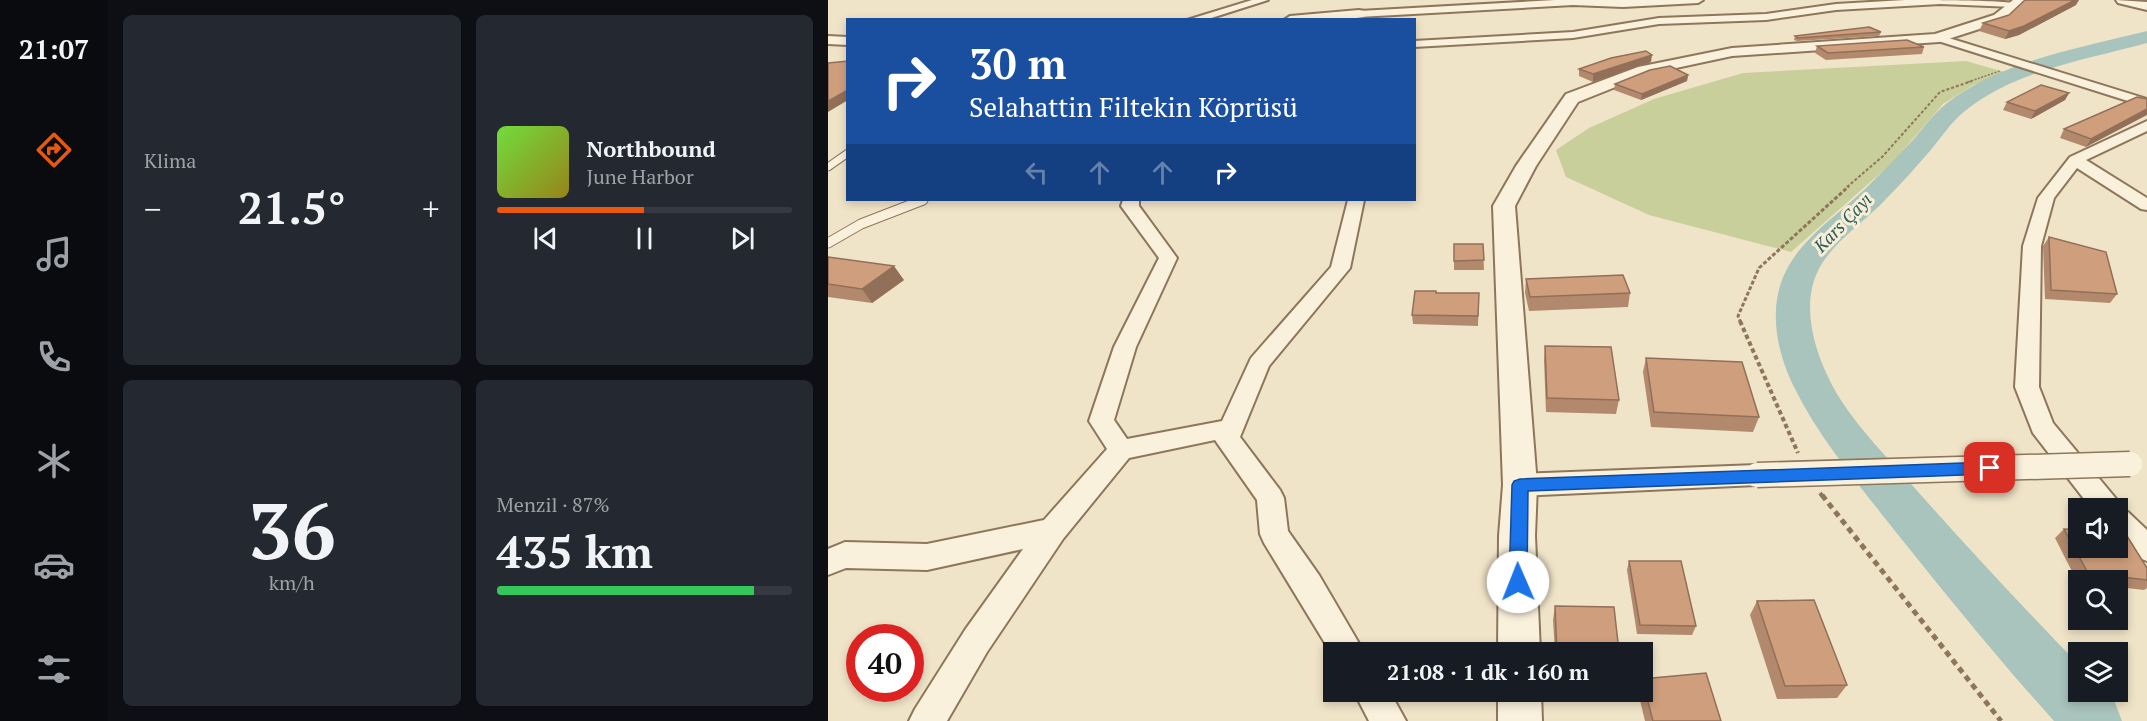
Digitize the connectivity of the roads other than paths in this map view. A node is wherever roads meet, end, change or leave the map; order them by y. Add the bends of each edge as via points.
1 (1263, 0) edge
2 (1413, 0) edge
3 (1698, 0) edge
4 (2122, 0) edge
5 (1608, 1) edge
6 (2017, 2) edge
7 (1623, 4) junction
8 (2147, 6) edge
9 (1508, 8) edge
10 (1359, 14) joint
11 (1404, 16) edge
12 (1199, 18) edge
13 (1313, 18) edge
14 (1659, 21) junction
15 (1501, 27) dead end
16 (1939, 38) junction
17 (1486, 39) junction
18 (828, 40) edge
19 (846, 41) edge
20 (1416, 44) edge
21 (2147, 103) edge
22 (2147, 126) edge
23 (846, 154) edge
24 (828, 160) edge
25 (2075, 160) junction
26 (828, 167) edge
27 (921, 201) edge
28 (1131, 201) edge
29 (1356, 201) edge
30 (2147, 205) edge
31 (828, 243) edge
32 (1227, 439) junction
33 (1121, 450) junction
34 (2138, 464) edge
35 (1520, 485) junction
36 (2099, 498) edge
37 (1053, 530) junction
38 (2128, 530) edge
39 (2147, 548) edge
40 (828, 562) edge
41 (1342, 642) edge
42 (1519, 642) edge
43 (1377, 702) edge
44 (1520, 702) edge
45 (927, 721) edge
46 (1388, 721) edge
47 (1520, 721) edge

1 - 12 street
2 - 11 street
3 - 7 street
4 - 8 street
5 - 7 street
5 - 9 street
6 - 14 street via 1940,1 1836,7 1766,17
6 - 16 street via 1999,18
7 - 14 street
9 - 11 street
10 - 11 street
10 - 13 street
14 - 17 street via 1573,35
15 - 17 street
16 - 21 street
16 - 35 street via 1732,52 1644,70 1572,98 1504,206
17 - 20 street
18 - 19 street
22 - 25 street
23 - 24 lane
23 - 26 lane
25 - 30 street
25 - 36 street via 2046,198 2032,246 2027,387 2042,427
27 - 31 lane via 861,224
28 - 33 street via 1130,206 1168,258 1125,347 1101,421
29 - 32 street via 1340,268 1259,363
32 - 33 street via 1221,430
32 - 41 street via 1270,498 1274,534
33 - 37 street
34 - 35 street, bridge
35 - 42 street
37 - 40 street via 927,557 846,555
37 - 45 street via 976,641
38 - 39 street
43 - 46 street
44 - 47 street

